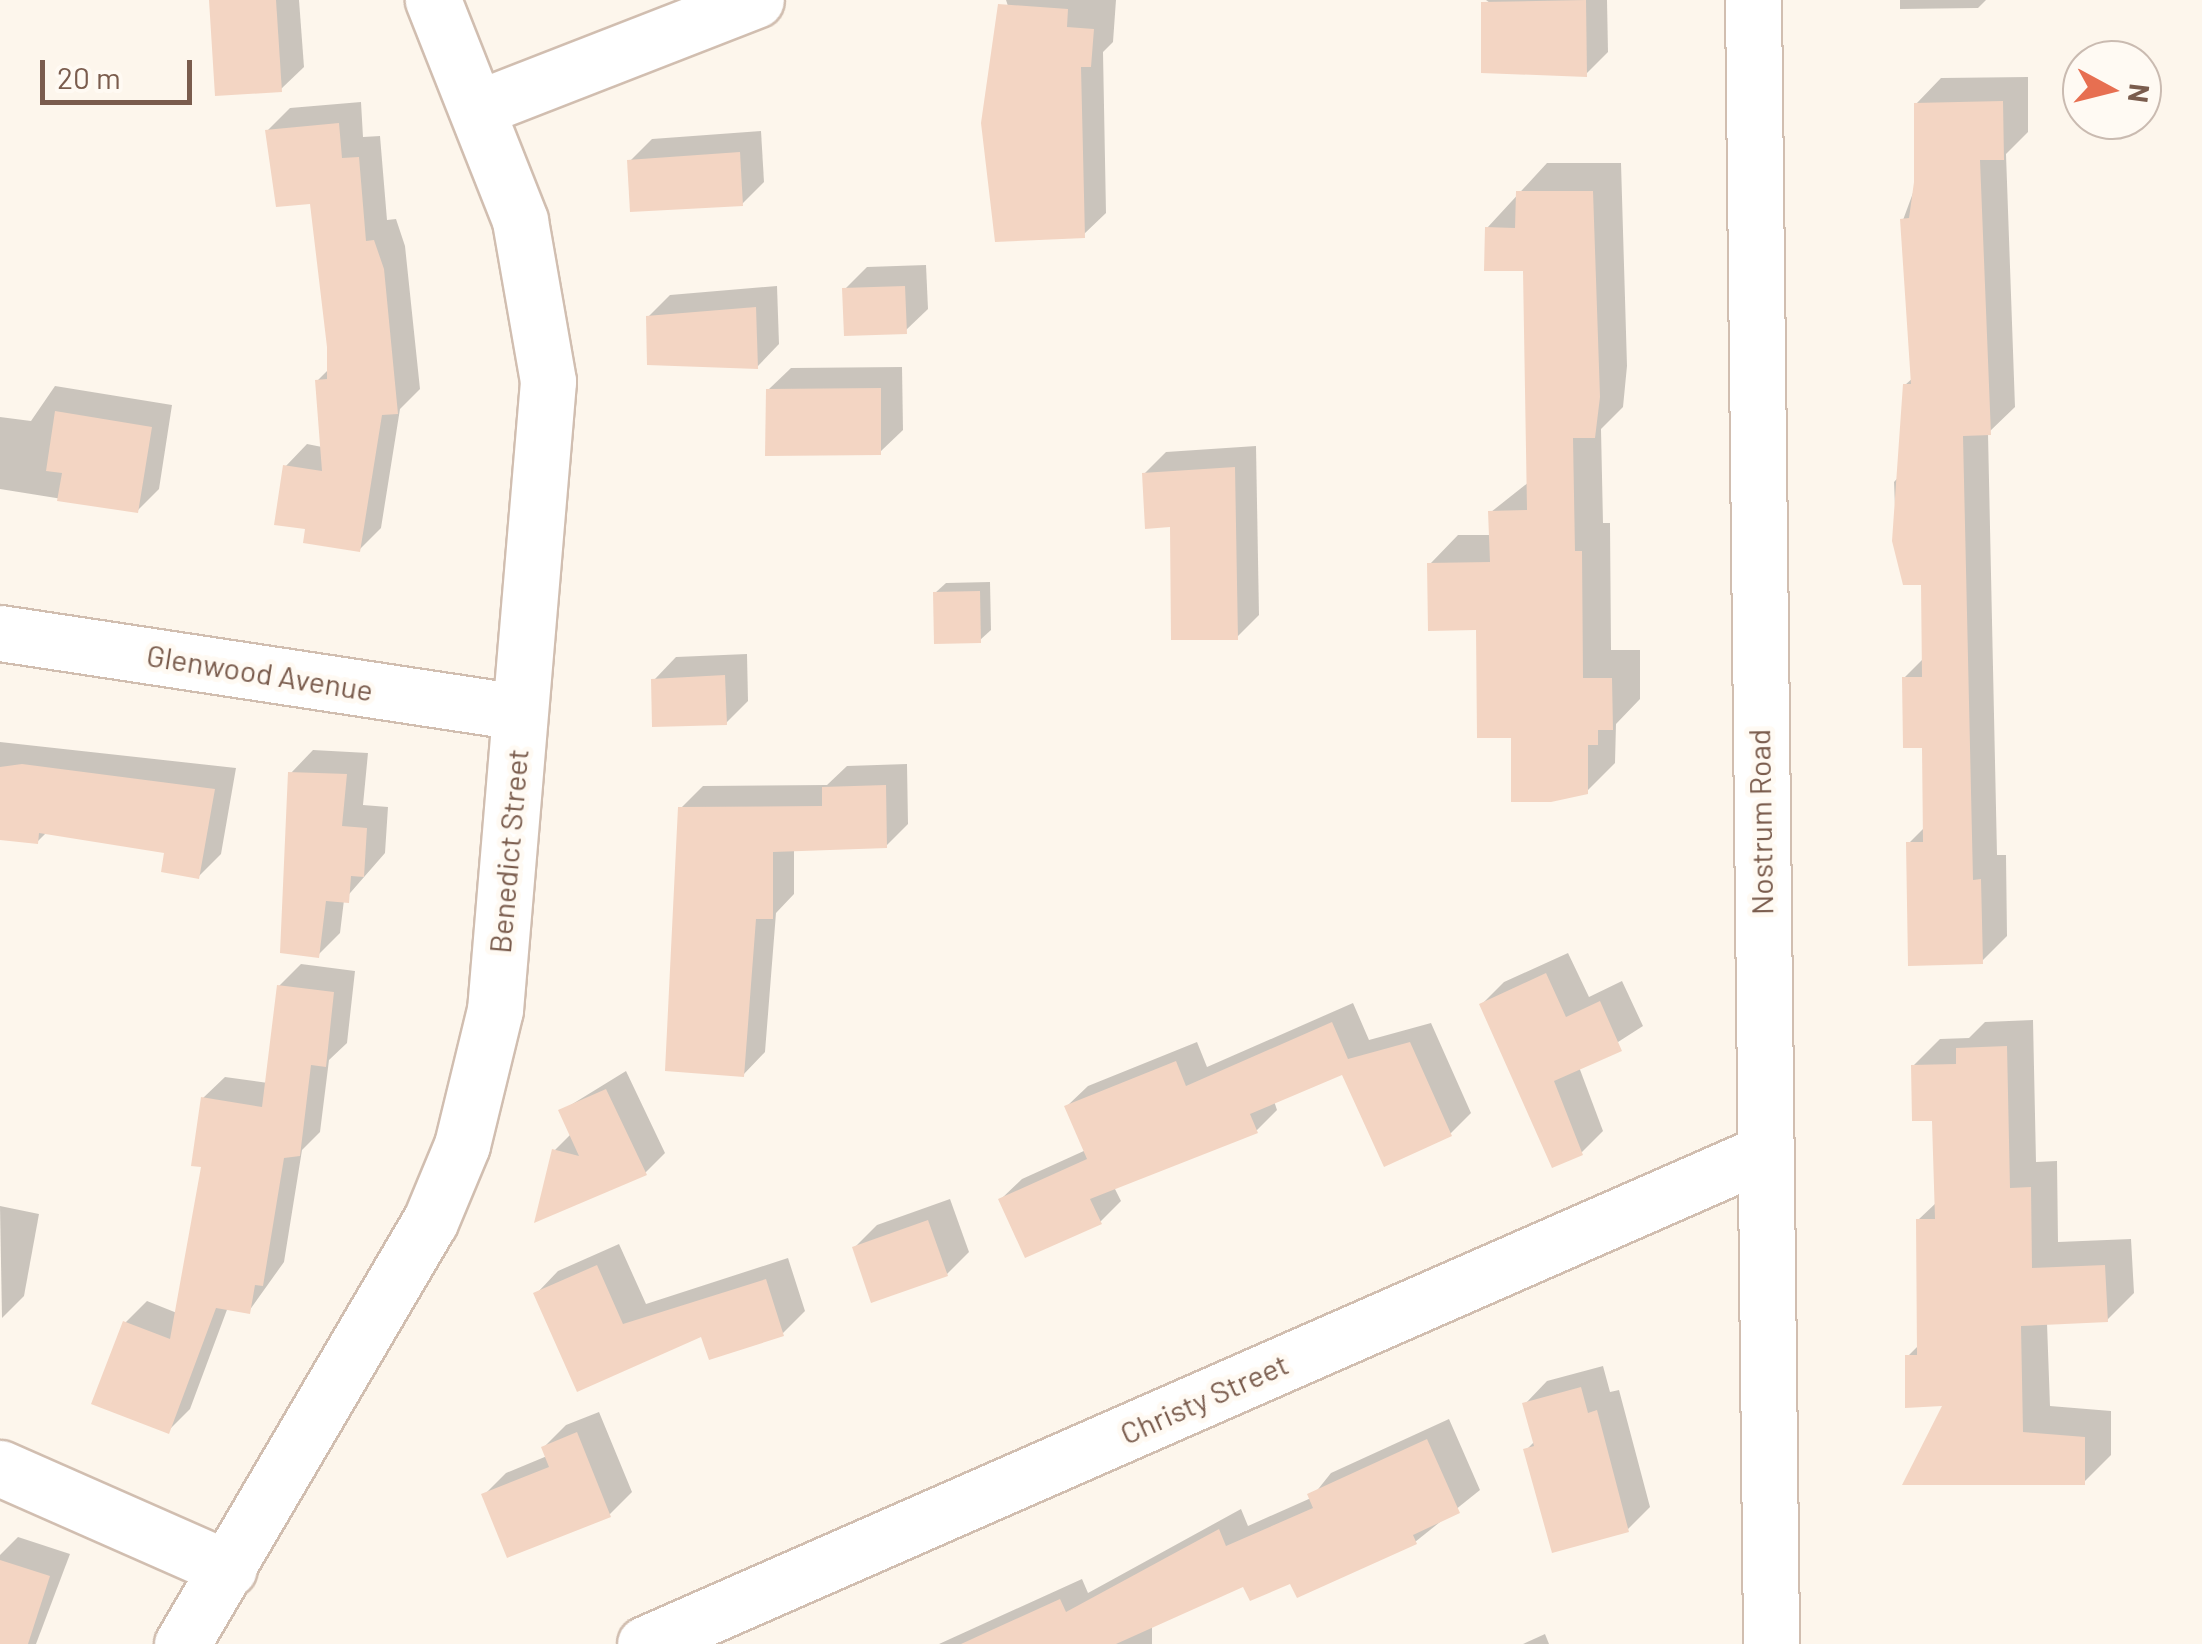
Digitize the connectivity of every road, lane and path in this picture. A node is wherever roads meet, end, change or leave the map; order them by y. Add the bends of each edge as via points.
1 (433, 0) edge
2 (756, 0) edge
3 (1753, 0) edge
4 (482, 107) junction
5 (0, 632) edge
6 (519, 712) junction
7 (1763, 1152) junction
8 (0, 1468) edge
9 (229, 1568) junction
10 (182, 1644) edge
11 (645, 1644) edge
12 (1771, 1644) edge

1 - 4 street, Benedict Street
2 - 4 street
3 - 7 street, Nostrum Road
4 - 6 street, Benedict Street via 534,274 548,381
5 - 6 street, Glenwood Avenue
6 - 9 street, Benedict Street via 494,1010 462,1145 393,1294
7 - 11 street, Christy Street
7 - 12 street, Nostrum Road
8 - 9 street
9 - 10 street, Benedict Street

